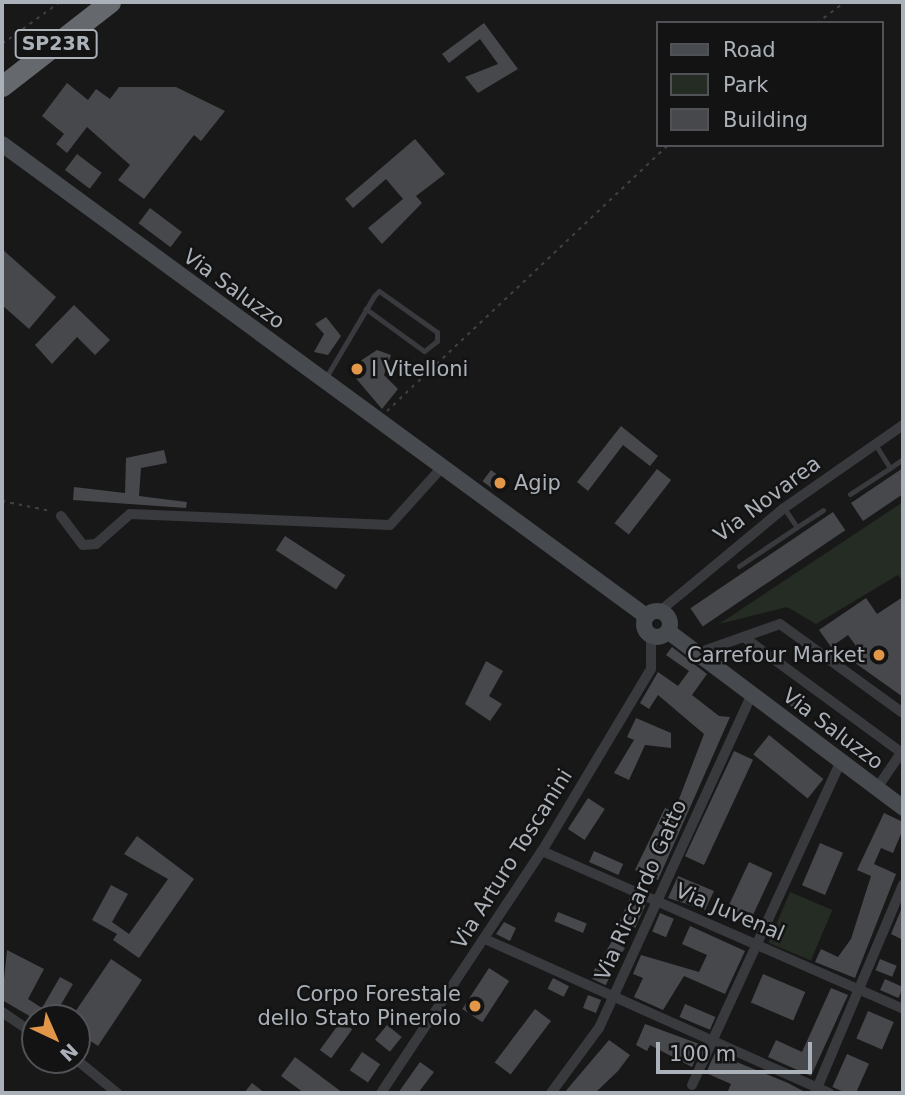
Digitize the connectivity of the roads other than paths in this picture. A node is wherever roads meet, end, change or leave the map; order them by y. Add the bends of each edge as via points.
1 (93, 2) edge
2 (110, 2) edge
3 (2, 73) edge
4 (2, 86) edge
5 (2, 144) edge
6 (366, 309) junction
7 (323, 381) junction
8 (903, 425) edge
9 (876, 444) junction
10 (903, 459) edge
11 (444, 465) junction
12 (890, 468) junction
13 (850, 494) dead end
14 (784, 508) junction
15 (823, 510) dead end
16 (61, 516) road end
17 (797, 527) junction
18 (739, 566) dead end
19 (653, 614) junction
20 (669, 632) junction
21 (651, 637) junction
22 (745, 638) junction
23 (698, 653) junction
24 (752, 694) junction
25 (903, 713) edge
26 (902, 752) edge
27 (841, 761) junction
28 (877, 788) junction
29 (903, 808) edge
30 (542, 851) junction
31 (903, 885) edge
32 (656, 901) junction
33 (485, 939) junction
34 (756, 945) junction
35 (858, 988) junction
36 (614, 996) junction
37 (903, 1009) edge
38 (2, 1012) edge
39 (21, 1025) edge
40 (713, 1040) junction
41 (91, 1072) edge
42 (692, 1085) dead end
43 (816, 1091) edge
44 (117, 1093) edge
45 (381, 1093) edge
46 (551, 1093) edge
47 (830, 1093) edge

1 - 3 highway, SP23R
2 - 4 highway, SP23R
5 - 7 main road, Via Saluzzo
6 - 6 lane via 424,351 437,341 437,332 381,292
6 - 7 lane
7 - 11 main road, Via Saluzzo
8 - 9 street, Via Novarea
9 - 12 lane
9 - 14 street, Via Novarea
10 - 12 lane
11 - 16 street via 390,525 130,514 96,544 83,545
11 - 19 main road, Via Saluzzo
12 - 13 lane
14 - 17 lane
14 - 19 street, Via Novarea
15 - 17 lane
17 - 18 lane
19 - 20 main road via 670,619
19 - 21 main road
20 - 21 main road
20 - 23 main road, Via Saluzzo
21 - 30 street, Via Arturo Toscanini via 651,669
22 - 23 street
22 - 25 street via 780,624
22 - 26 street, Via Saluzzo
23 - 24 main road, Via Saluzzo
24 - 27 main road, Via Saluzzo
24 - 32 street, Via Riccardo Gatto
26 - 28 street, Via Saluzzo
27 - 28 main road, Via Saluzzo
27 - 34 street
28 - 29 main road, Via Saluzzo
30 - 32 street, Via Juvenal
30 - 33 street, Via Arturo Toscanini
31 - 35 street
32 - 34 street, Via Juvenal
32 - 36 street, Via Riccardo Gatto
33 - 36 street
33 - 45 street, Via Arturo Toscanini
34 - 35 street, Via Juvenal
34 - 40 street
35 - 37 street, Via Juvenal
35 - 43 street
36 - 40 street
36 - 46 street, Via Riccardo Gatto via 599,1028
38 - 39 street
40 - 42 street
40 - 43 street
41 - 44 street
43 - 47 street

